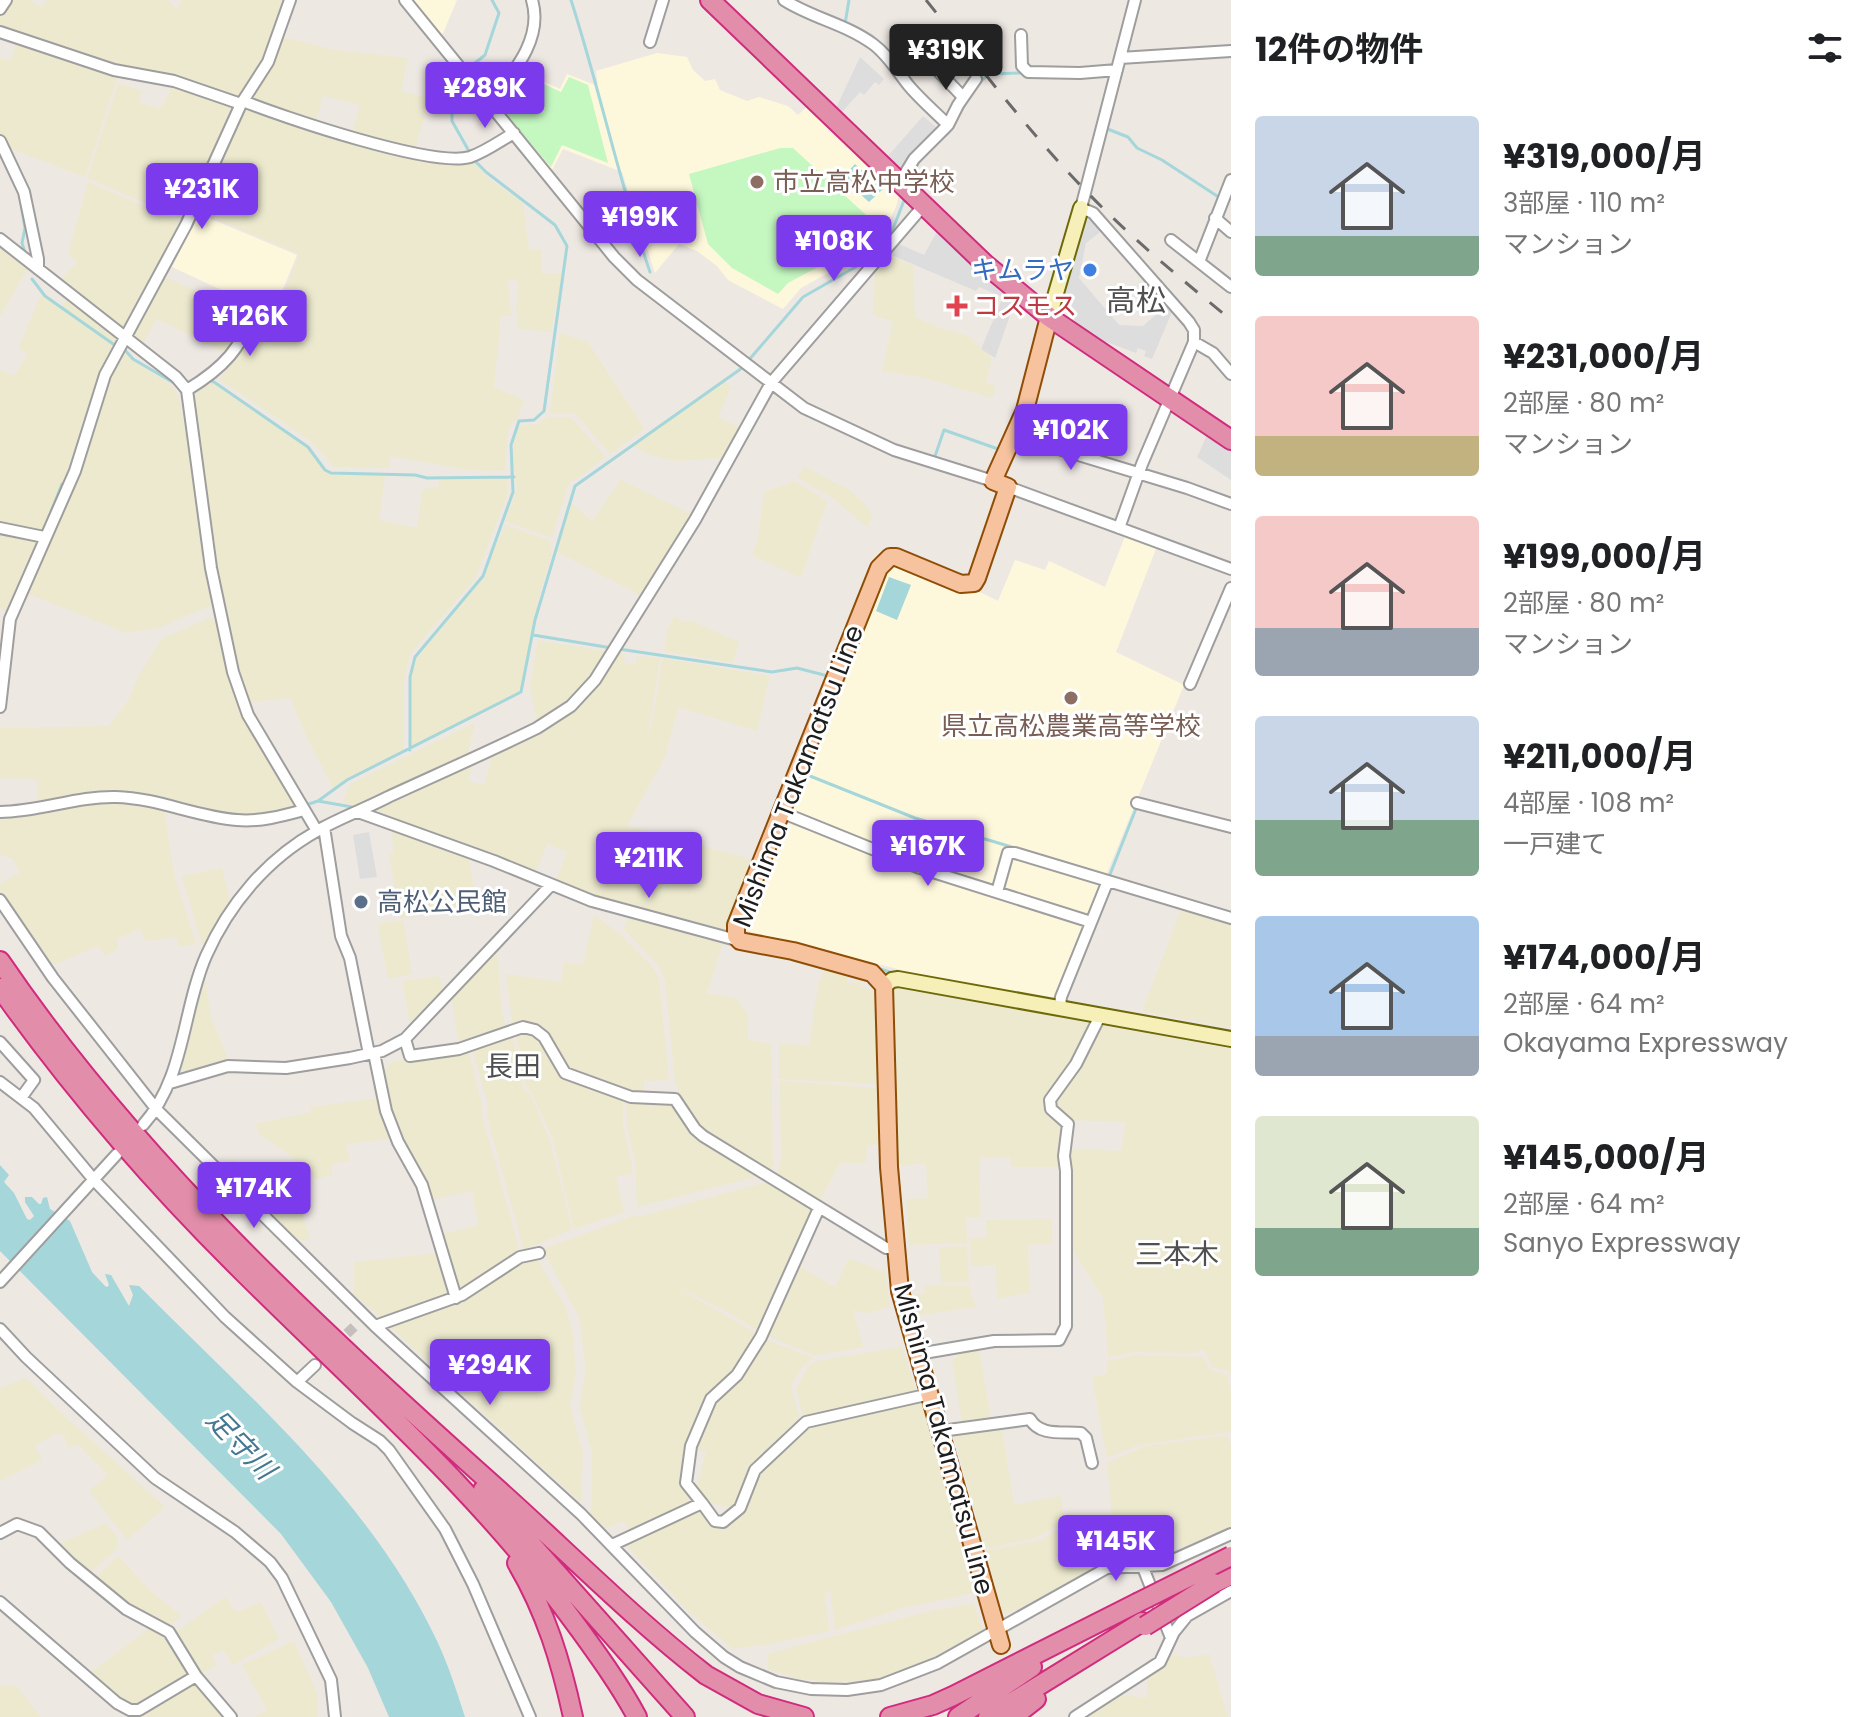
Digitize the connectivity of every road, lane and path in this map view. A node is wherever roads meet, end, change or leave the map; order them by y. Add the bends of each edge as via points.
1 (6, 0) edge
2 (290, 0) edge
3 (405, 0) edge
4 (532, 0) edge
5 (663, 0) edge
6 (710, 0) edge
7 (784, 0) edge
8 (1135, 0) edge
9 (0, 9) edge
10 (0, 32) edge
11 (1021, 35) dead end
12 (650, 42) dead end
13 (916, 48) dead end
14 (1231, 51) edge
15 (1123, 58) junction
16 (1117, 70) junction
17 (976, 79) dead end
18 (963, 97) junction
19 (245, 102) junction
20 (489, 104) junction
21 (946, 128) junction
22 (514, 133) junction
23 (0, 141) edge
24 (905, 186) junction
25 (1227, 191) edge
26 (924, 205) junction
27 (1081, 208) junction
28 (1215, 218) junction
29 (1231, 232) edge
30 (0, 239) edge
31 (1171, 240) dead end
32 (1199, 262) junction
33 (38, 269) junction
34 (1231, 287) edge
35 (257, 307) dead end
36 (1049, 317) junction
37 (1194, 342) junction
38 (119, 345) junction
39 (1231, 374) edge
40 (771, 383) junction
41 (183, 385) junction
42 (1169, 399) junction
43 (1013, 435) junction
44 (1231, 440) edge
45 (1140, 473) junction
46 (1001, 484) junction
47 (1231, 504) edge
48 (0, 528) edge
49 (1119, 528) junction
50 (42, 536) junction
51 (1231, 569) edge
52 (1231, 588) edge
53 (1190, 684) dead end
54 (0, 707) edge
55 (1138, 804) dead end
56 (302, 807) junction
57 (0, 812) edge
58 (358, 812) junction
59 (781, 812) junction
60 (1231, 827) edge
61 (320, 829) junction
62 (1107, 883) junction
63 (550, 886) junction
64 (997, 892) junction
65 (0, 900) edge
66 (1231, 918) edge
67 (1091, 922) junction
68 (737, 936) junction
69 (0, 961) edge
70 (884, 986) junction
71 (0, 988) edge
72 (1061, 1003) junction
73 (1101, 1014) junction
74 (405, 1039) junction
75 (1231, 1039) edge
76 (0, 1042) edge
77 (372, 1054) junction
78 (0, 1082) edge
79 (170, 1083) junction
80 (21, 1098) junction
81 (157, 1110) junction
82 (143, 1125) dead end
83 (117, 1154) dead end
84 (91, 1183) junction
85 (819, 1208) junction
86 (896, 1248) junction
87 (539, 1253) dead end
88 (0, 1282) edge
89 (456, 1298) junction
90 (365, 1316) junction
91 (356, 1325) tunnel mouth
92 (375, 1326) junction
93 (0, 1329) edge
94 (918, 1354) junction
95 (315, 1365) dead end
96 (297, 1382) junction
97 (930, 1394) junction
98 (402, 1403) junction
99 (941, 1431) junction
100 (1092, 1463) dead end
101 (445, 1469) junction
102 (702, 1503) junction
103 (0, 1533) edge
104 (1231, 1534) edge
105 (612, 1545) junction
106 (1231, 1556) edge
107 (1142, 1565) junction
108 (1225, 1583) edge
109 (0, 1602) edge
110 (1137, 1603) junction
111 (1144, 1624) junction
112 (999, 1637) junction
113 (1171, 1638) junction
114 (196, 1676) junction
115 (231, 1717) edge
116 (335, 1717) edge
117 (530, 1717) edge
118 (573, 1717) edge
119 (637, 1717) edge
120 (685, 1717) edge
121 (804, 1717) edge
122 (890, 1717) edge
123 (958, 1717) edge
124 (988, 1717) edge
125 (1013, 1717) edge
126 (1075, 1717) edge

1 - 9 street
2 - 19 street via 268,62
3 - 20 street
4 - 20 street via 529,45
5 - 12 street
6 - 24 highway
7 - 21 street via 885,53
8 - 15 street
10 - 19 street via 114,70
11 - 16 street via 1022,66 1028,72
13 - 18 street
14 - 15 street
15 - 16 street
16 - 27 street
17 - 18 street
18 - 21 street
19 - 22 street via 345,134 450,159 472,156
19 - 38 street via 163,271
20 - 22 street
21 - 24 street via 914,159
22 - 40 street via 637,280
23 - 33 street via 24,192
24 - 26 highway
25 - 28 street
26 - 36 highway
26 - 40 street
27 - 36 main road
27 - 37 street via 1093,213 1189,322
28 - 29 street
28 - 32 street
30 - 33 street
31 - 32 street
32 - 34 street
33 - 38 street
35 - 41 street via 246,335 215,373
36 - 42 highway
36 - 43 main road, Mishima Takamatsu Line via 1025,410
37 - 39 street via 1213,353
37 - 42 street
38 - 41 street
38 - 50 street via 69,484
40 - 46 street via 804,408 846,429
40 - 58 street via 727,466 584,694 555,718
41 - 56 street via 233,672 248,715
42 - 44 highway
42 - 45 street
43 - 45 street
43 - 46 main road, Mishima Takamatsu Line
45 - 47 street
45 - 49 street
46 - 49 street
46 - 59 main road, Mishima Takamatsu Line via 974,583 961,584 896,557 879,568
48 - 50 street
49 - 51 street
50 - 54 street via 9,623
52 - 53 street
55 - 60 street
56 - 57 street via 238,820 155,801 104,797
56 - 61 street
58 - 61 street
58 - 63 street
59 - 64 street via 917,867
59 - 68 main road, Mishima Takamatsu Line
61 - 77 street
61 - 79 street via 261,873 222,926 199,974
62 - 64 street via 1008,853
62 - 66 street
62 - 67 street
63 - 68 street
63 - 74 street
64 - 67 street
65 - 81 street via 53,978
67 - 72 street
68 - 70 main road, Mishima Takamatsu Line via 872,973
69 - 98 highway via 77,1066 151,1154 251,1259
70 - 72 main road via 898,979
70 - 86 main road, Mishima Takamatsu Line
71 - 101 highway via 63,1074 158,1184
72 - 73 main road
73 - 75 main road
73 - 94 street via 1076,1064 1050,1100 1051,1109 1068,1124 1063,1335 1059,1340 1017,1338
74 - 77 street
74 - 85 street via 410,1056 459,1049 518,1027 535,1030 565,1073 631,1097 675,1099 703,1136
76 - 80 street via 34,1080
77 - 79 street via 286,1068 228,1066
77 - 89 street via 386,1111 422,1185
78 - 80 street
79 - 81 street
80 - 84 street
81 - 82 street
81 - 90 street
83 - 84 street
84 - 88 street
84 - 96 street
85 - 86 street via 886,1248
85 - 102 street via 761,1337 737,1375 711,1399 691,1446 686,1483
86 - 94 main road, Mishima Takamatsu Line via 900,1291
87 - 89 street via 520,1257
89 - 92 street
90 - 91 street
90 - 92 street
92 - 105 street
93 - 116 street via 155,1478 270,1562 331,1680
94 - 97 main road, Mishima Takamatsu Line
95 - 96 street
96 - 117 street via 380,1441 429,1504 473,1584
97 - 99 main road, Mishima Takamatsu Line
97 - 102 street via 806,1422 755,1470 740,1508 723,1522 715,1521
98 - 120 highway
98 - 121 highway via 706,1675 758,1704
99 - 100 street via 1030,1419 1038,1429 1081,1433
99 - 112 main road, Mishima Takamatsu Line
101 - 118 highway via 528,1582 554,1641
101 - 119 highway via 538,1575
102 - 105 street
103 - 114 street via 17,1524 39,1532 126,1609 169,1632
104 - 107 street via 1171,1562
105 - 112 street via 724,1657 757,1675 795,1686 847,1690 890,1682
106 - 110 highway, bridge
107 - 112 street via 1107,1568
107 - 113 street
108 - 111 highway, bridge
108 - 113 street
109 - 114 street via 130,1710 139,1710
110 - 122 highway via 953,1696
110 - 123 highway
111 - 124 highway
111 - 125 highway
113 - 126 street via 1160,1662
114 - 115 street

